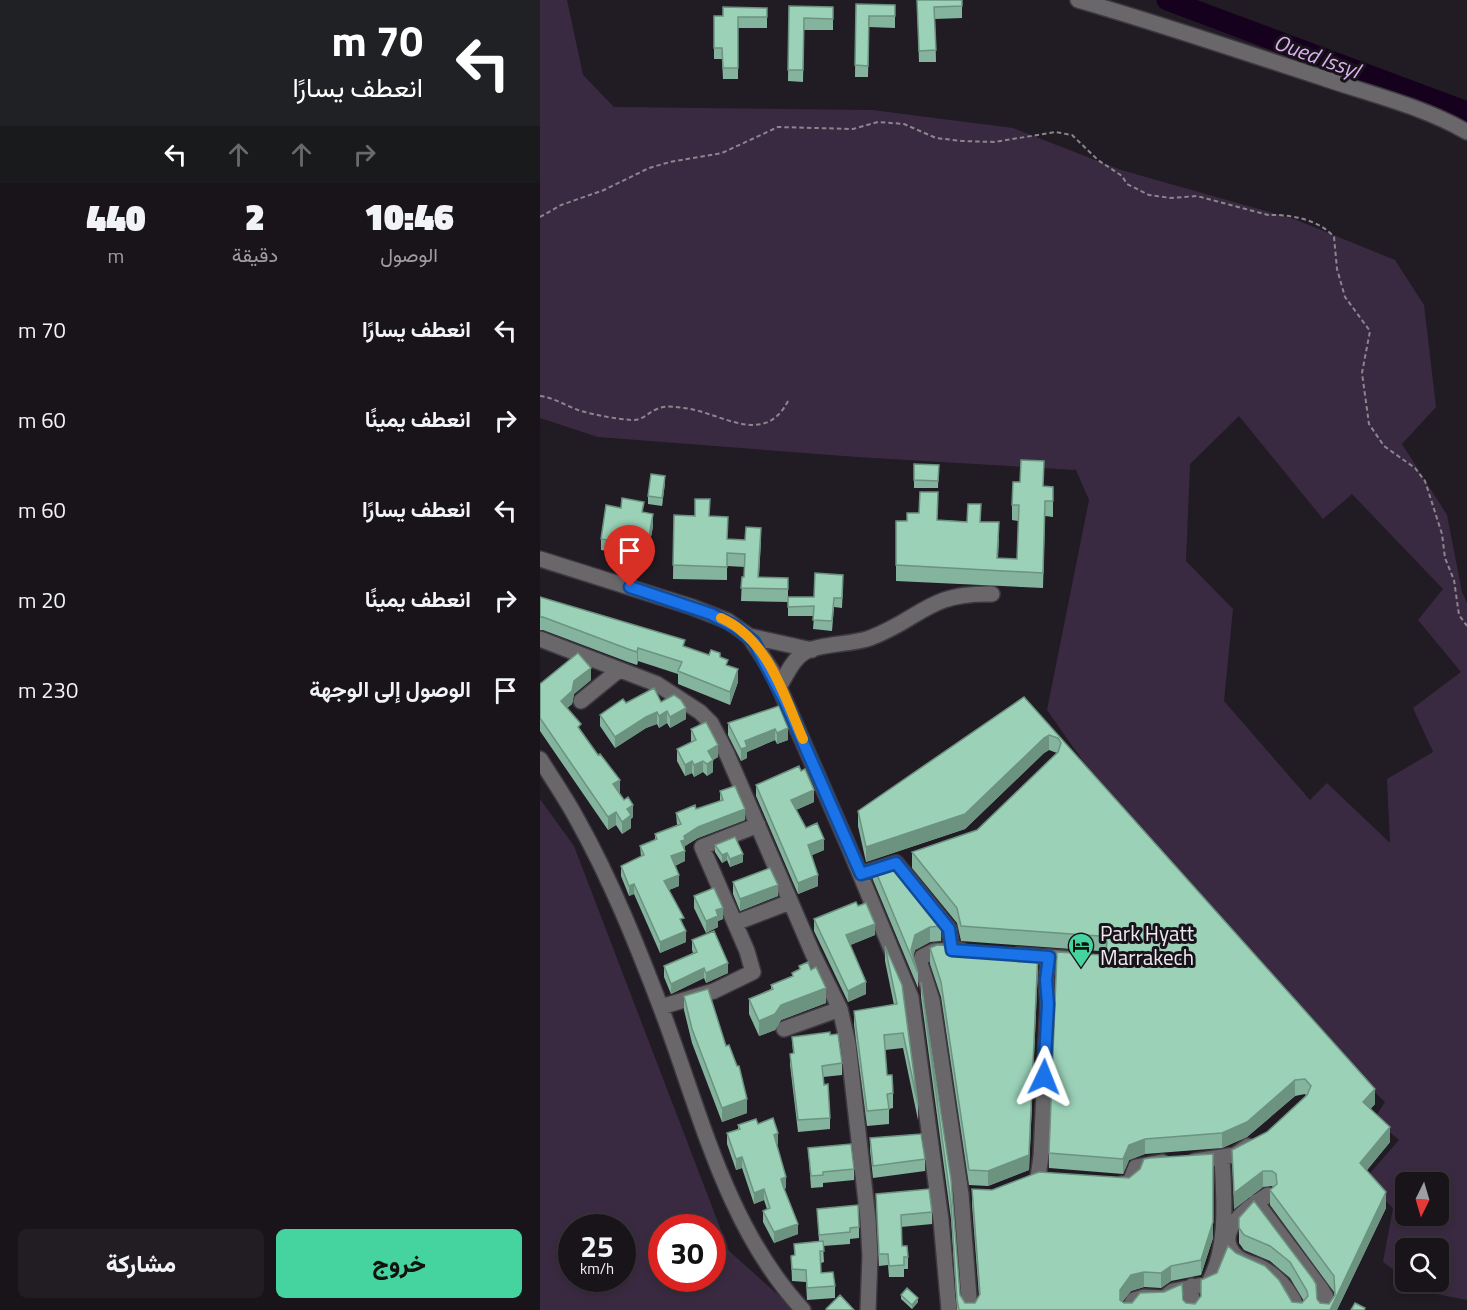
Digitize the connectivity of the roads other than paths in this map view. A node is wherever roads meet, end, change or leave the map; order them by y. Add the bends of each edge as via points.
1 (1078, 0) edge
2 (1467, 132) edge
3 (540, 559) edge
4 (992, 594) dead end
5 (749, 636) junction
6 (540, 639) edge
7 (787, 643) junction
8 (812, 650) junction
9 (796, 660) junction
10 (619, 670) junction
11 (779, 687) junction
12 (581, 701) dead end
13 (540, 759) edge
14 (758, 825) junction
15 (861, 874) junction
16 (790, 902) junction
17 (735, 922) junction
18 (952, 950) junction
19 (973, 951) edge
20 (1006, 954) edge
21 (1049, 957) junction
22 (1088, 960) edge
23 (661, 1007) junction
24 (840, 1009) junction
25 (784, 1029) dead end
26 (1257, 1140) edge
27 (1222, 1158) junction
28 (1038, 1178) edge
29 (1104, 1182) edge
30 (961, 1194) junction
31 (980, 1195) edge
32 (1192, 1286) junction
33 (1166, 1304) edge
34 (803, 1310) edge
35 (866, 1310) edge
36 (949, 1310) edge
37 (970, 1310) edge
38 (1128, 1310) edge
39 (1191, 1310) edge
40 (1298, 1310) edge
41 (1325, 1310) edge

1 - 2 street via 1171,26 1437,117
3 - 5 street via 692,607 728,621
4 - 8 street via 961,594 944,599 870,638
5 - 7 street
5 - 11 street
6 - 10 street
7 - 8 street
7 - 9 street
8 - 9 street
9 - 11 street
10 - 12 street
10 - 14 street via 657,684 695,707 711,723
11 - 15 street
13 - 23 street via 596,856
14 - 16 street
14 - 17 street via 702,848
15 - 18 street via 901,861 949,929
15 - 36 street via 913,1006
16 - 17 street
16 - 24 street
17 - 23 street via 753,972 714,991
18 - 19 street
18 - 30 street via 934,951 922,957 920,963 932,1000
20 - 21 street
21 - 22 street
21 - 28 street
23 - 34 street via 728,1192 773,1274
24 - 25 street
24 - 35 street via 848,1044 868,1219
26 - 27 street via 1235,1155
27 - 29 street via 1146,1163 1136,1167 1126,1184
27 - 32 street via 1224,1195 1219,1258 1208,1284
30 - 31 street
30 - 37 street
32 - 33 street via 1173,1291
32 - 39 street
33 - 38 street via 1144,1297 1134,1300
40 - 41 street via 1281,1282 1259,1266 1239,1259 1228,1241 1236,1218 1267,1194 1326,1297

